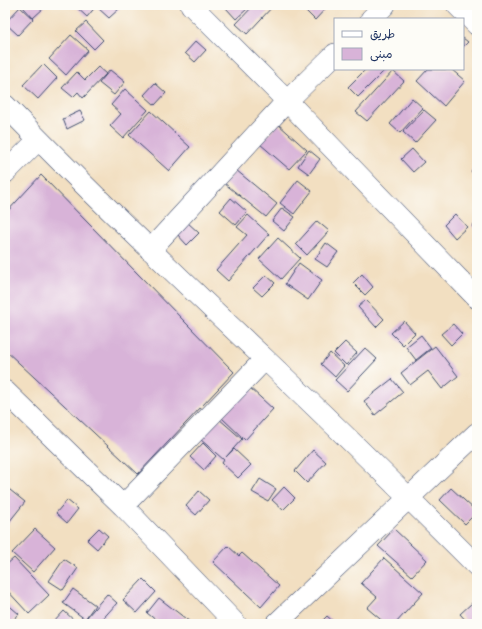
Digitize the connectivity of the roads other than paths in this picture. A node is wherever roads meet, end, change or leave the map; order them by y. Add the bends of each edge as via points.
1 (191, 5) edge
2 (385, 5) edge
3 (457, 5) edge
4 (372, 18) edge
5 (477, 25) edge
6 (334, 55) edge
7 (287, 101) junction
8 (5, 105) edge
9 (38, 140) junction
10 (5, 173) edge
11 (150, 250) junction
12 (477, 298) edge
13 (265, 358) junction
14 (6, 393) edge
15 (477, 433) edge
16 (408, 498) junction
17 (122, 506) junction
18 (477, 566) edge
19 (236, 624) edge
20 (276, 624) edge

1 - 7 street
2 - 4 street
3 - 5 street
6 - 7 street
7 - 11 street
7 - 12 street
8 - 9 street
9 - 10 street
9 - 11 street
11 - 13 street
13 - 16 street
13 - 17 street
14 - 17 street
15 - 16 street
16 - 18 street
16 - 20 street
17 - 19 street

